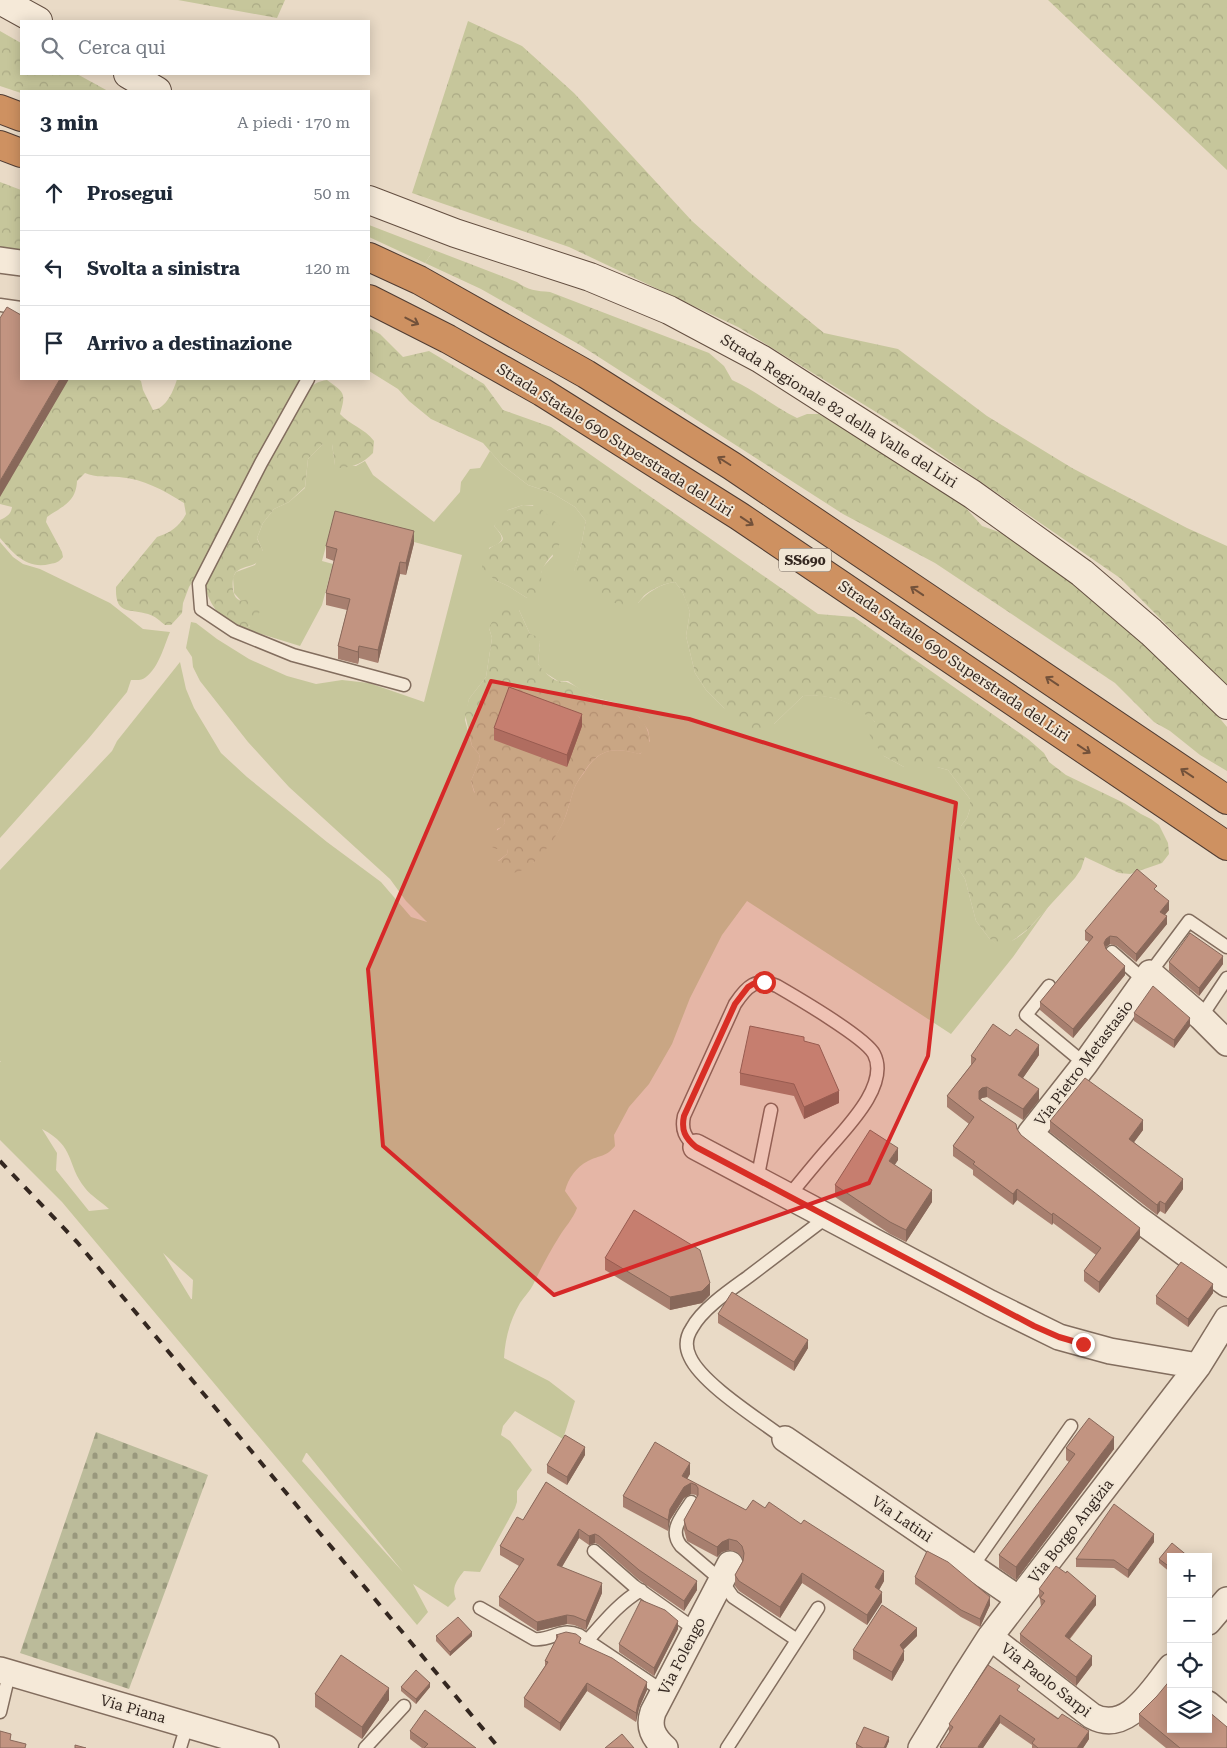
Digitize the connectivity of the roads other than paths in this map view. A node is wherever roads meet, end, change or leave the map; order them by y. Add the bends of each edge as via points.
1 (0, 0) edge
2 (36, 20) edge
3 (130, 75) edge
4 (156, 90) edge
5 (0, 109) edge
6 (20, 117) edge
7 (0, 145) edge
8 (20, 153) edge
9 (370, 200) edge
10 (370, 257) edge
11 (0, 260) edge
12 (20, 263) edge
13 (370, 300) edge
14 (0, 305) edge
15 (20, 308) edge
16 (307, 380) edge
17 (404, 685) dead end
18 (1227, 705) edge
19 (1227, 800) edge
20 (1227, 846) edge
21 (1227, 947) edge
22 (1112, 952) edge
23 (1147, 977) junction
24 (1227, 978) edge
25 (1049, 986) dead end
26 (1201, 1017) junction
27 (1227, 1043) edge
28 (1085, 1064) junction
29 (771, 1110) dead end
30 (696, 1147) joint
31 (757, 1180) junction
32 (788, 1196) junction
33 (827, 1217) junction
34 (1227, 1284) edge
35 (1227, 1319) edge
36 (1198, 1366) junction
37 (1071, 1426) dead end
38 (784, 1439) joint
39 (692, 1502) edge
40 (594, 1552) dead end
41 (972, 1567) junction
42 (726, 1572) junction
43 (641, 1590) junction
44 (1019, 1599) junction
45 (480, 1608) dead end
46 (818, 1608) dead end
47 (696, 1630) junction
48 (990, 1637) junction
49 (798, 1640) junction
50 (587, 1641) junction
51 (5, 1672) edge
52 (1167, 1673) edge
53 (664, 1692) junction
54 (404, 1706) dead end
55 (1212, 1707) edge
56 (0, 1712) edge
57 (1227, 1720) edge
58 (183, 1737) edge
59 (266, 1748) edge
60 (365, 1748) edge
61 (665, 1748) edge
62 (727, 1748) edge
63 (921, 1748) edge

1 - 2 main road
3 - 4 main road
5 - 6 highway
7 - 8 highway
9 - 18 main road, Strada Regionale 82 della Valle del Liri via 455,233 590,277 669,310 761,359 972,494 1082,573 1151,632
19 -> 10 highway, SS690 via 740,472 594,379 419,280
11 - 12 street
13 -> 20 highway, Strada Statale 690 Superstrada del Liri / SS690 via 542,392 739,516
14 - 15 lane
16 - 17 lane via 199,584 201,608 234,631 293,655
21 - 23 lane via 1189,921
22 - 23 lane
23 - 26 street
23 - 28 street, Via Pietro Metastasio
24 - 26 lane
25 - 28 lane via 1026,1014
26 - 27 street
28 - 34 street, Via Pietro Metastasio via 1027,1132
29 - 31 lane
30 - 31 street
30 - 32 lane via 684,1135 684,1116 735,1004 753,984 764,982 777,986 858,1038 870,1049 877,1062 877,1077 862,1107
31 - 32 street
32 - 33 street
33 - 36 street via 1059,1337 1110,1351
33 - 38 lane via 699,1318 688,1335 686,1345 697,1368
35 - 36 street, Via Borgo Angizia
36 - 44 street, Via Borgo Angizia
37 - 41 lane
38 - 41 street, Via Latini
39 - 42 lane via 676,1528 676,1540
40 - 43 lane
41 - 44 street, Via Latini
42 - 47 street, Via Folengo
42 - 49 lane via 733,1598
43 - 47 lane
43 - 50 lane via 615,1610
44 - 48 street, Via Borgo Angizia
45 - 50 lane via 534,1639 571,1632
46 - 49 lane
47 - 53 street, Via Folengo
48 - 52 street, Via Paolo Sarpi via 1098,1720 1126,1717
48 - 63 street, Via Borgo Angizia
49 - 62 lane
50 - 53 lane
51 - 56 lane
51 - 58 street, Via Piana
53 - 61 street, Via Folengo via 650,1723 653,1735
54 - 60 lane
55 - 57 street
58 - 59 street, Via Piana

